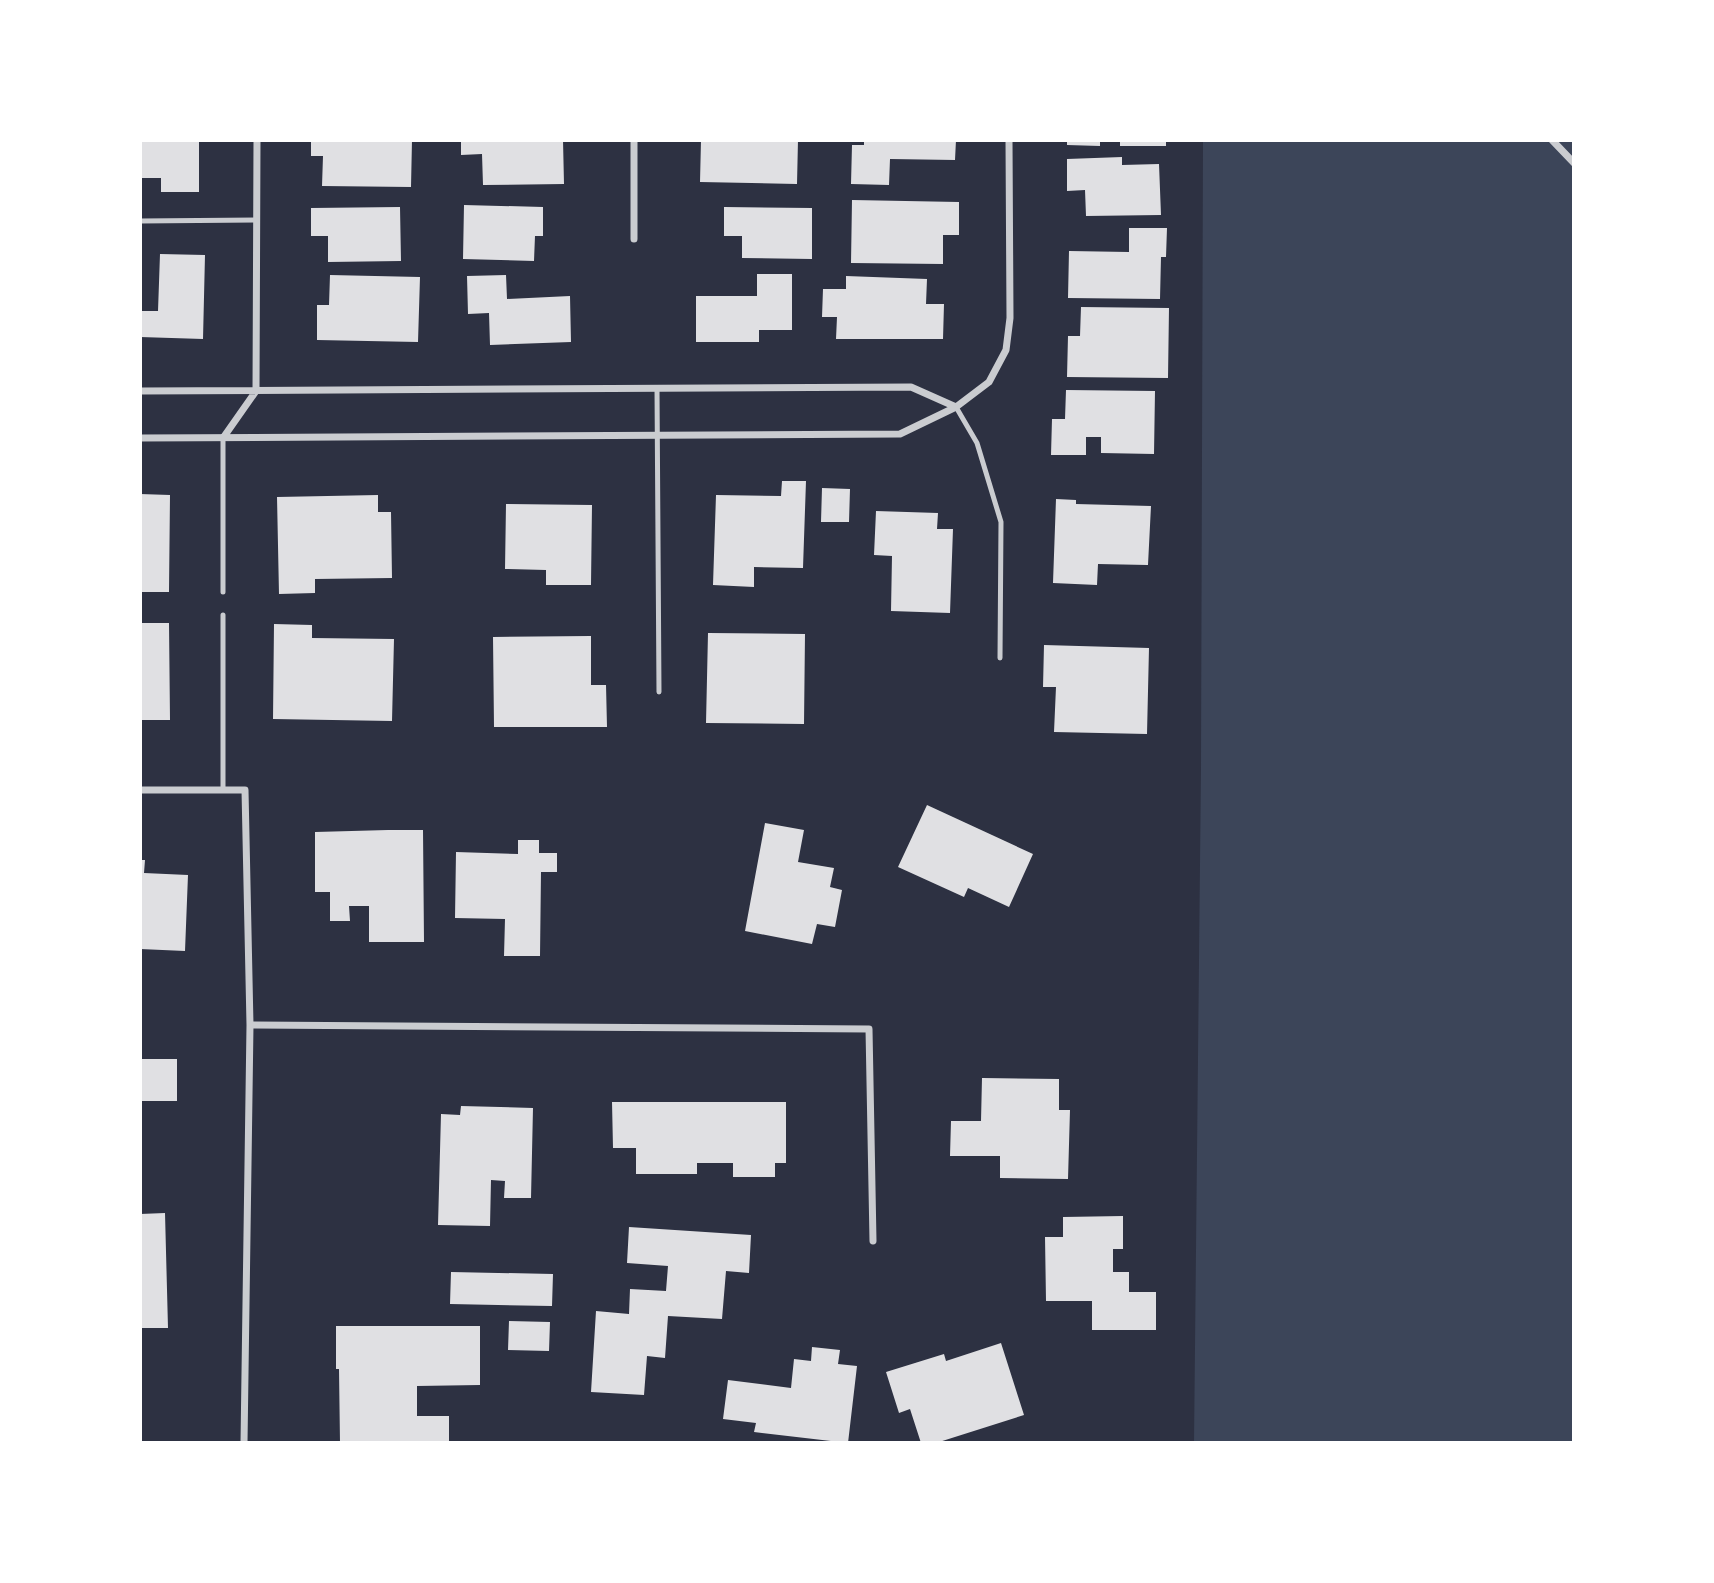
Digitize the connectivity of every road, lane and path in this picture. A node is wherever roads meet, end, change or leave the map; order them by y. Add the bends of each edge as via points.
1 (257, 140) edge
2 (634, 140) edge
3 (1009, 140) edge
4 (1552, 140) edge
5 (1574, 163) edge
6 (140, 220) edge
7 (256, 220) junction
8 (634, 239) dead end
9 (657, 388) junction
10 (140, 391) edge
11 (256, 391) junction
12 (956, 407) junction
13 (656, 436) junction
14 (140, 438) edge
15 (223, 438) junction
16 (223, 592) dead end
17 (223, 615) dead end
18 (1000, 658) dead end
19 (659, 692) dead end
20 (140, 790) edge
21 (223, 790) junction
22 (250, 1025) junction
23 (873, 1241) dead end
24 (244, 1443) edge

1 - 7 street
2 - 8 street
3 - 12 street via 1010,318 1006,350 989,382
4 - 5 street
6 - 7 lane
7 - 11 street
9 - 11 street
9 - 12 street via 911,387
9 - 13 lane
10 - 11 street
11 - 15 street
12 - 13 street via 900,434
12 - 18 lane via 977,443 1001,522
13 - 15 street
13 - 19 lane
14 - 15 street
15 - 16 lane
17 - 21 lane
20 - 21 street
21 - 22 street via 245,790
22 - 23 street via 870,1029
22 - 24 street

